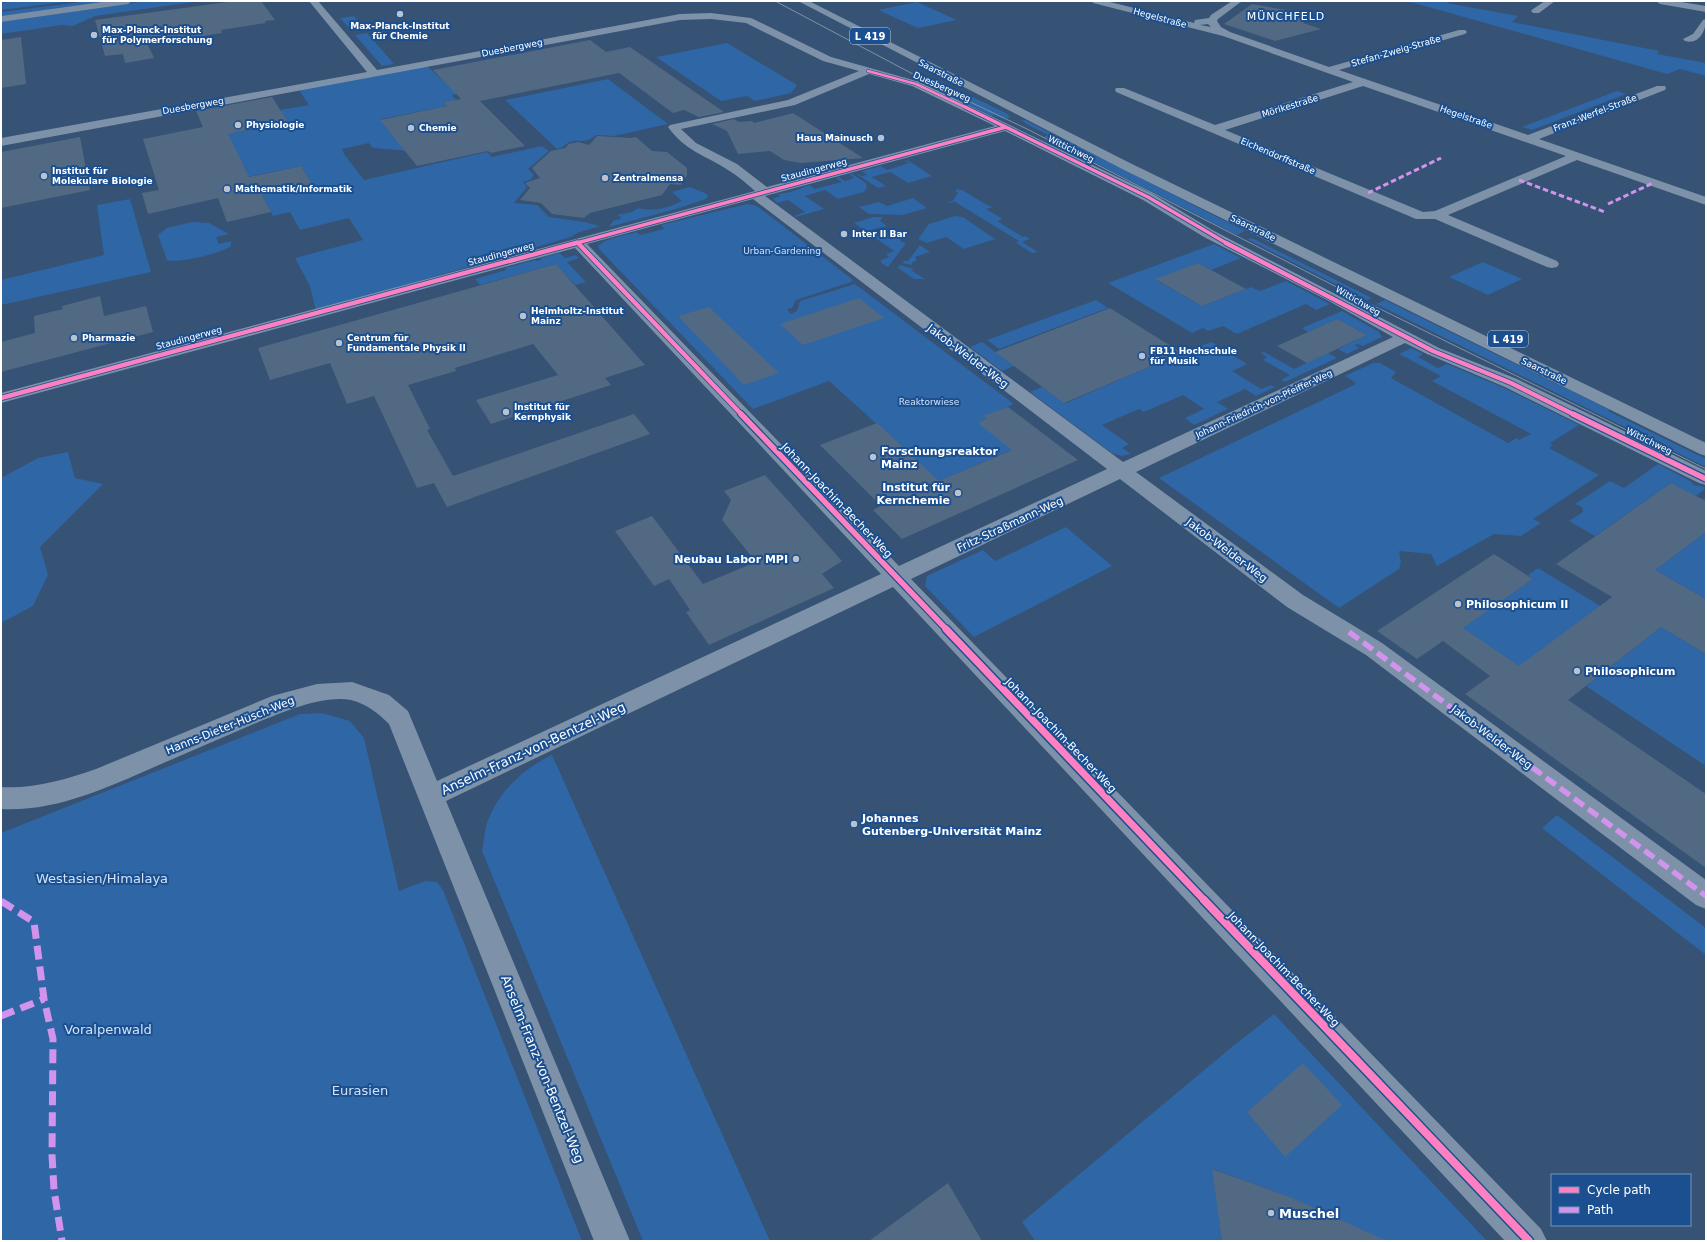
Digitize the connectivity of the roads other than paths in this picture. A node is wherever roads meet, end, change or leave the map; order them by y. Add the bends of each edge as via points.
1 (128, 1) edge
2 (313, 1) edge
3 (802, 1) edge
4 (818, 1) edge
5 (1096, 1) edge
6 (1238, 1) edge
7 (1551, 1) edge
8 (1660, 1) edge
9 (1706, 9) edge
10 (1536, 11) dead end
11 (1, 19) edge
12 (1212, 21) junction
13 (1706, 22) edge
14 (1179, 23) junction
15 (1462, 32) dead end
16 (1225, 34) junction
17 (1688, 39) dead end
18 (1329, 70) junction
19 (868, 71) junction
20 (374, 73) junction
21 (1364, 82) junction
22 (1661, 88) dead end
23 (1120, 90) dead end
24 (1006, 127) junction
25 (1215, 129) junction
26 (1529, 139) junction
27 (1, 142) edge
28 (1577, 156) junction
29 (760, 193) junction
30 (1706, 201) edge
31 (1437, 215) junction
32 (577, 242) junction
33 (1552, 264) dead end
34 (1406, 337) junction
35 (1, 398) edge
36 (1706, 434) edge
37 (1706, 450) edge
38 (1122, 471) junction
39 (1706, 479) edge
40 (897, 577) junction
41 (432, 795) junction
42 (1, 798) edge
43 (1706, 896) edge
44 (612, 1241) edge
45 (1529, 1241) edge

1 - 11 main road
2 - 20 street
3 - 37 highway, Saarstraße / L 419 via 1128,167
4 - 36 highway, Saarstraße / L 419 via 1147,166
5 - 14 street, Hegelstraße
6 - 12 street
7 - 10 street
8 - 9 street
12 - 14 street
12 - 16 street, Hegelstraße via 1214,26
13 - 17 street via 1696,36
14 - 16 street, Hegelstraße
15 - 18 street, Stefan-Zweig-Straße
16 - 18 street, Hegelstraße
18 - 21 street, Hegelstraße
19 - 20 street, Duesbergweg via 813,53 755,22 711,16 680,17
19 - 24 street, Duesbergweg via 916,84
19 - 29 street via 791,103 674,127 688,144 729,165
20 - 27 street, Duesbergweg
21 - 25 street, Mörikestraße
21 - 26 street, Hegelstraße
22 - 26 street, Franz-Werfel-Straße
23 - 25 street, Eichendorffstraße
24 - 29 street, Staudingerweg
24 - 34 street, Wittichweg via 1148,197 1209,234
25 - 31 street, Eichendorffstraße via 1415,214
26 - 28 street, Hegelstraße
28 - 30 street, Hegelstraße
28 - 31 street, Eichendorffstraße
29 - 32 street, Staudingerweg
29 - 38 street, Jakob-Welder-Weg
31 - 33 street, Eichendorffstraße
32 - 35 street, Staudingerweg
32 - 40 street, Johann-Joachim-Becher-Weg
34 - 38 street, Johann-Friedrich-von-Pfeiffer-Weg
34 - 39 street, Wittichweg via 1511,383
38 - 40 street, Fritz-Straßmann-Weg
38 - 43 street, Jakob-Welder-Weg via 1295,601 1349,632 1380,654
40 - 41 street, Anselm-Franz-von-Bentzel-Weg
40 - 45 street, Johann-Joachim-Becher-Weg
41 - 42 street, Hanns-Dieter-Hüsch-Weg via 399,718 381,702 369,696 352,691 333,691 280,703 73,788 42,797
41 - 44 street, Anselm-Franz-von-Bentzel-Weg

